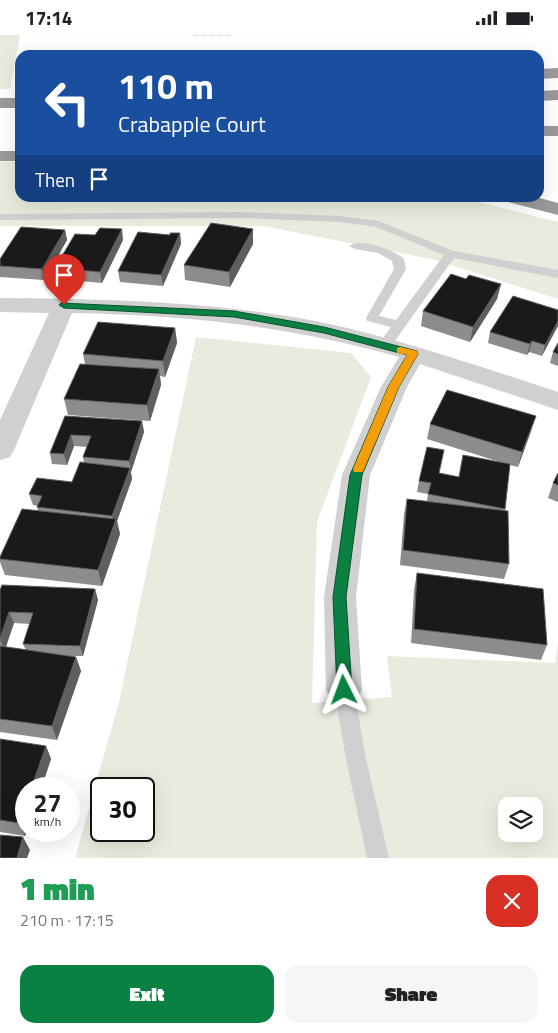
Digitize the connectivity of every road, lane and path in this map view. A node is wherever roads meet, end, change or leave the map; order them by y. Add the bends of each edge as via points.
1 (193, 35) edge
2 (232, 35) edge
3 (558, 73) edge
4 (544, 74) edge
5 (558, 95) edge
6 (544, 96) edge
7 (544, 131) edge
8 (558, 131) edge
9 (15, 140) edge
10 (0, 141) edge
11 (0, 156) edge
12 (15, 156) edge
13 (531, 202) edge
14 (558, 209) edge
15 (0, 217) edge
16 (355, 246) dead end
17 (451, 254) junction
18 (558, 274) edge
19 (0, 305) edge
20 (64, 305) junction
21 (399, 325) junction
22 (384, 346) junction
23 (413, 354) junction
24 (558, 401) edge
25 (0, 450) edge
26 (344, 690) joint
27 (378, 858) edge

1 - 2 path
3 - 4 highway
5 - 6 highway
7 - 8 highway
9 - 10 highway
11 - 12 highway
13 - 14 highway
15 - 17 lane via 241,215 340,219 378,224
16 - 21 lane via 381,250 398,259 400,269 372,318
17 - 18 lane
17 - 21 lane
19 - 20 street
20 - 22 street via 234,314 324,330
20 - 25 street
21 - 22 lane
22 - 23 street
23 - 24 street
23 - 26 street via 394,387 356,475 340,597
26 - 27 lane

